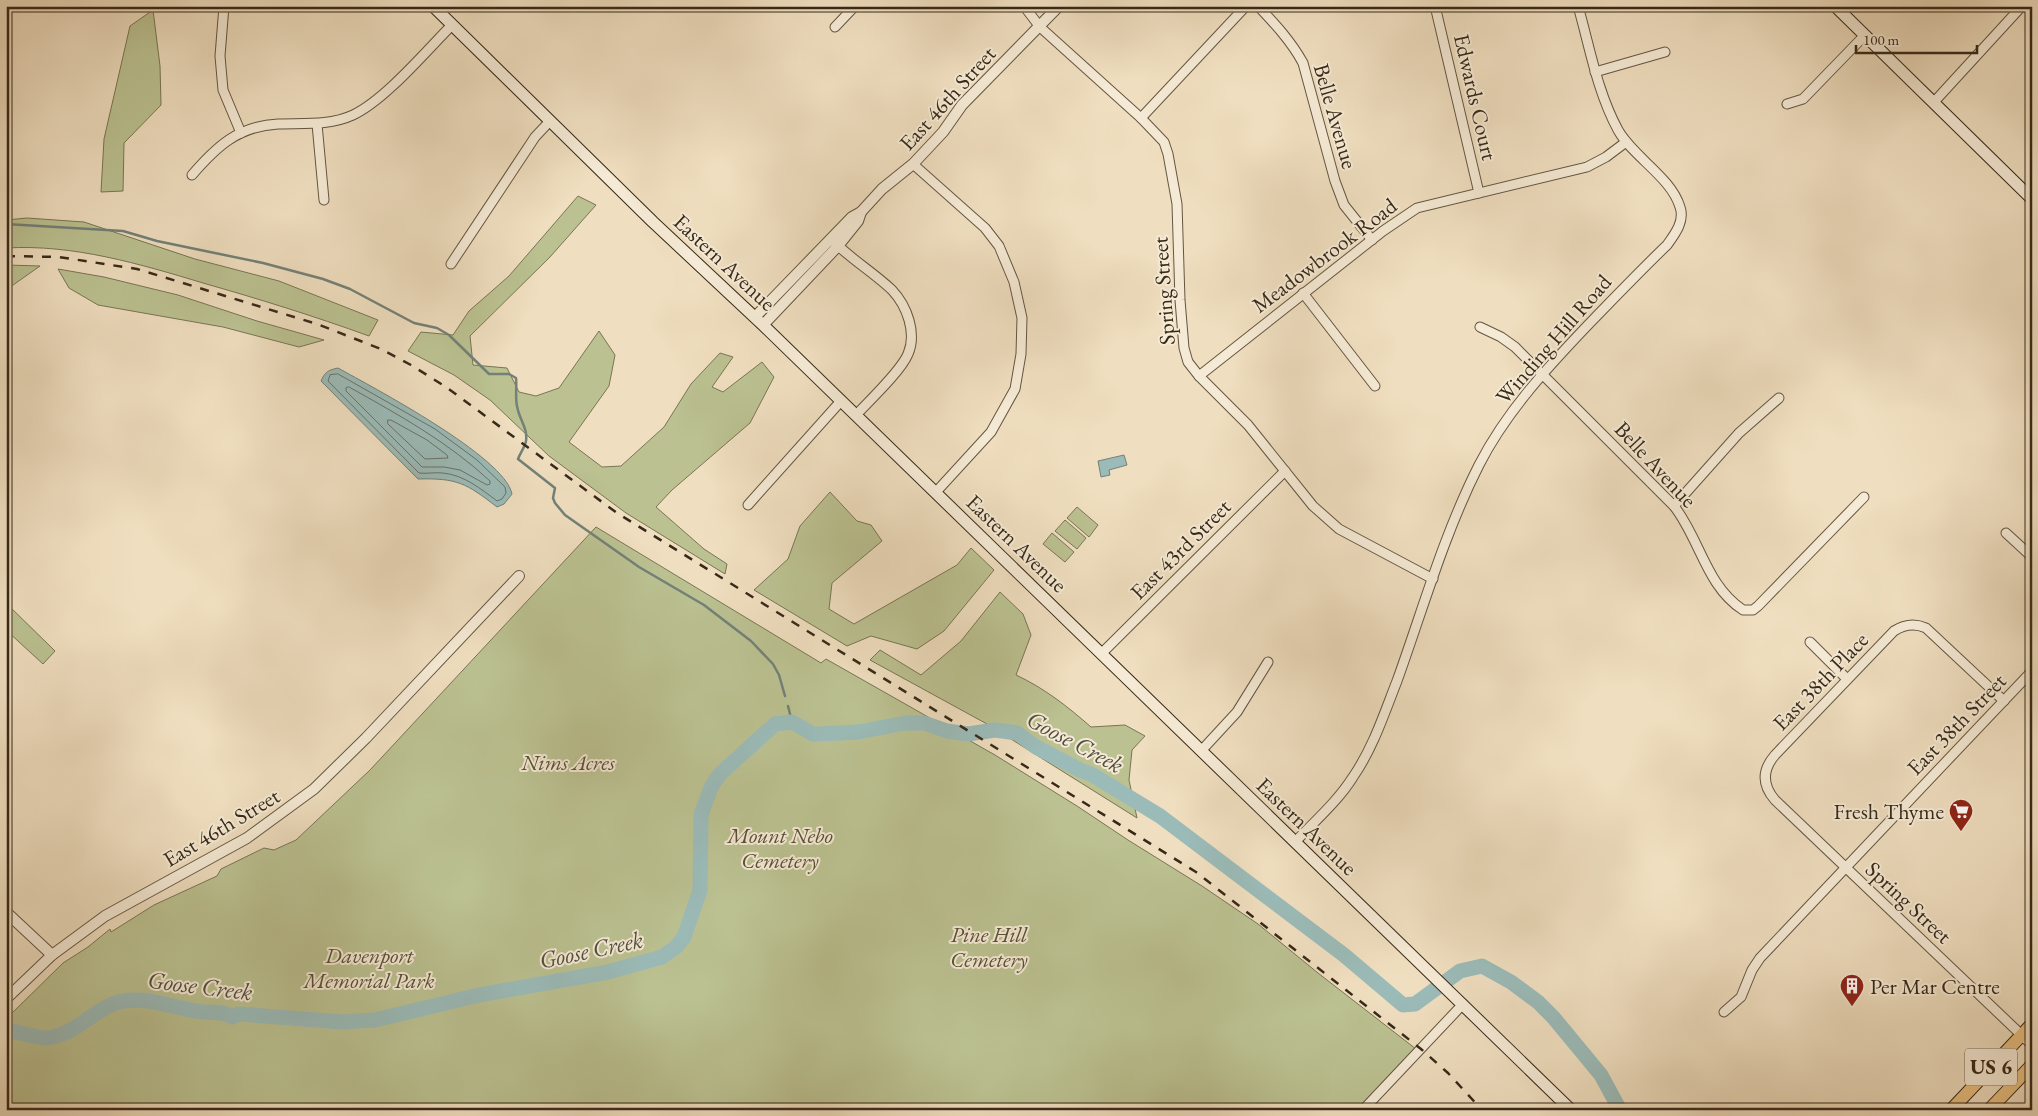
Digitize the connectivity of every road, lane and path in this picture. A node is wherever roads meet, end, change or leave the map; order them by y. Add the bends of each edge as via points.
1 (224, 6) edge
2 (433, 6) edge
3 (855, 6) edge
4 (1024, 6) edge
5 (1059, 6) edge
6 (1246, 6) edge
7 (1258, 6) edge
8 (1578, 6) edge
9 (1835, 6) edge
10 (2022, 6) edge
11 (1436, 10) dead end
12 (452, 25) junction
13 (835, 27) dead end
14 (1040, 27) junction
15 (1864, 35) junction
16 (1665, 52) dead end
17 (1595, 72) junction
18 (1934, 102) junction
19 (1787, 104) dead end
20 (1141, 118) junction
21 (550, 121) junction
22 (317, 124) junction
23 (241, 133) junction
24 (1626, 142) junction
25 (913, 164) junction
26 (192, 175) dead end
27 (1479, 193) junction
28 (2032, 199) edge
29 (324, 200) dead end
30 (1372, 240) junction
31 (835, 243) junction
32 (451, 264) dead end
33 (1303, 293) junction
34 (759, 321) junction
35 (1480, 327) dead end
36 (1543, 373) junction
37 (1199, 376) junction
38 (1375, 386) dead end
39 (1779, 398) dead end
40 (841, 401) junction
41 (856, 415) junction
42 (1285, 471) junction
43 (936, 492) junction
44 (1864, 497) dead end
45 (748, 506) dead end
46 (1674, 506) junction
47 (2006, 533) dead end
48 (2032, 557) edge
49 (519, 576) dead end
50 (1433, 579) junction
51 (1810, 642) dead end
52 (1101, 654) junction
53 (1268, 662) dead end
54 (2032, 671) edge
55 (1848, 679) junction
56 (2004, 701) junction
57 (1201, 751) junction
58 (1765, 782) joint
59 (1295, 842) junction
60 (1845, 867) junction
61 (6, 912) edge
62 (52, 955) junction
63 (6, 999) edge
64 (1463, 1004) junction
65 (1724, 1012) dead end
66 (2032, 1024) edge
67 (2021, 1035) junction
68 (2032, 1045) edge
69 (2032, 1065) edge
70 (1362, 1110) edge
71 (1571, 1110) edge
72 (1951, 1110) edge
73 (1989, 1110) edge

1 - 23 street via 220,56 223,90
2 - 12 main road, Eastern Avenue
3 - 13 street
4 - 14 street, Spring Street
5 - 14 street, East 46th Street
6 - 20 street
7 - 30 street, Belle Avenue via 1280,28 1303,63 1344,205
8 - 17 street, Winding Hill Road
9 - 15 main road
10 - 18 street
11 - 27 street, Edwards Court
12 - 21 main road, Eastern Avenue
12 - 22 street via 370,105 352,116
14 - 20 street, Spring Street
14 - 25 street, East 46th Street via 962,105 943,132
15 - 18 main road
15 - 19 street via 1803,99
16 - 17 street
17 - 24 street, Winding Hill Road via 1604,99
18 - 28 main road
20 - 37 street, Spring Street via 1164,142 1168,154 1177,204 1184,348 1188,362
21 - 32 street via 535,137
21 - 34 main road, Eastern Avenue
22 - 23 street via 276,124
22 - 29 street
23 - 26 street via 212,152
24 - 27 street, Meadowbrook Road via 1588,167
24 - 36 street, Winding Hill Road via 1676,195 1681,209 1679,228 1667,245
25 - 31 street, East 46th Street via 852,217
25 - 43 street via 985,228 999,246 1014,282 1022,318 1021,354 1014,389 990,432
27 - 30 street, Meadowbrook Road via 1416,208
30 - 33 street, Meadowbrook Road
31 - 34 street, East 46th Street
31 - 41 street via 892,291 904,305 909,318 908,354 892,377
33 - 37 street, Meadowbrook Road
33 - 38 street
34 - 40 main road, Eastern Avenue
35 - 36 street, Belle Avenue via 1515,347
36 - 46 street, Belle Avenue
36 - 50 street, Winding Hill Road via 1522,397 1479,465
37 - 42 street, Spring Street via 1248,425
39 - 46 street via 1739,433
40 - 41 main road, Eastern Avenue
40 - 45 street
41 - 43 main road, Eastern Avenue
42 - 50 street, Spring Street via 1313,506 1339,530
42 - 52 street, East 43rd Street
43 - 52 main road, Eastern Avenue
44 - 46 street, Belle Avenue via 1758,606 1747,612 1738,607 1715,581
47 - 48 street
49 - 62 street, East 46th Street via 314,789 247,838 105,916
50 - 59 street, Winding Hill Road via 1368,753 1352,779
51 - 55 street
52 - 57 main road, Eastern Avenue
53 - 57 street via 1237,712
54 - 56 street, East 38th Street
55 - 56 street, East 38th Place via 1894,631 1908,625 1921,626
55 - 58 street, East 38th Place via 1770,761
56 - 60 street, East 38th Street
57 - 59 main road, Eastern Avenue
58 - 60 street, Spring Street via 1775,800
59 - 64 main road, Eastern Avenue
60 - 65 street, East 38th Street via 1760,958 1740,997
60 - 67 street, Spring Street
61 - 62 street
62 - 63 street, East 46th Street
64 - 70 street
64 - 71 main road, Eastern Avenue
66 - 67 main road, US 6
67 - 68 street, Spring Street
67 - 72 main road, US 6
69 - 73 main road, US 6

